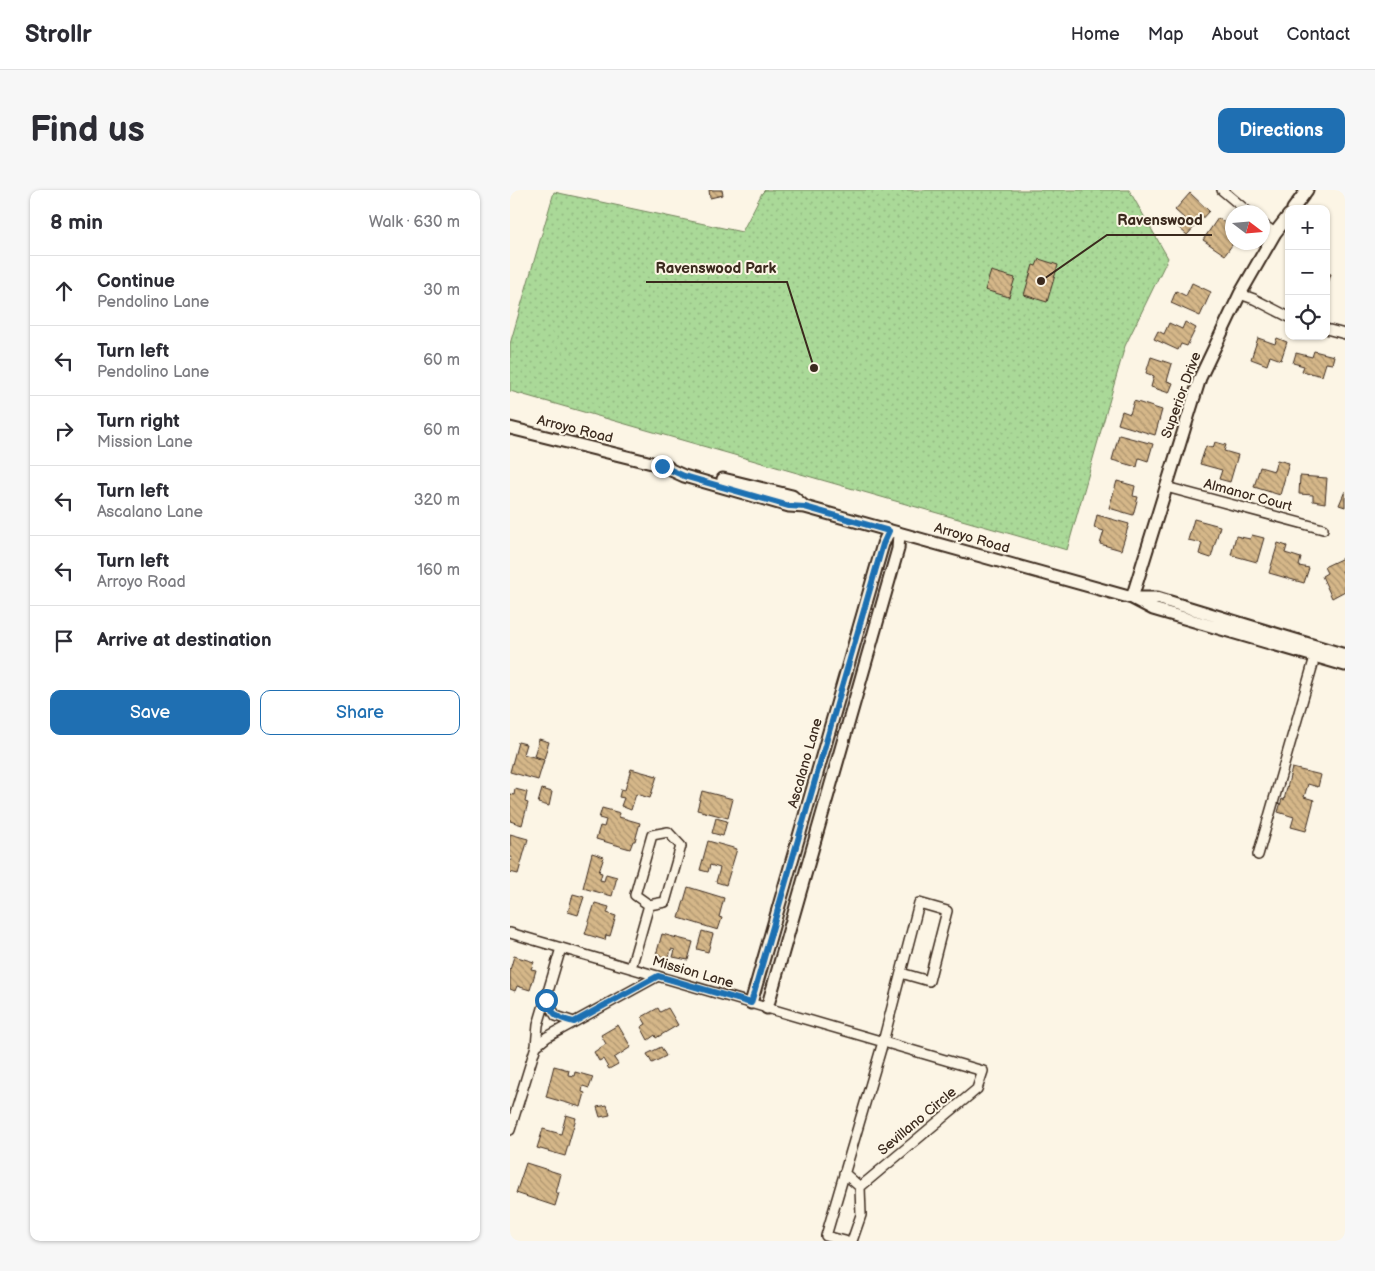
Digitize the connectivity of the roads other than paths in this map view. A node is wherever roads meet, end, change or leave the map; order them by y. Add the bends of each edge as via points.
1 (1222, 190) edge
2 (1307, 190) edge
3 (1240, 205) edge
4 (1296, 205) edge
5 (1285, 219) edge
6 (1270, 230) edge
7 (1275, 233) junction
8 (1240, 294) junction
9 (1285, 315) edge
10 (1330, 330) edge
11 (1345, 334) edge
12 (510, 428) edge
13 (1166, 487) junction
14 (1324, 529) dead end
15 (894, 532) junction
16 (1132, 598) junction
17 (1316, 652) junction
18 (1345, 655) edge
19 (1345, 665) edge
20 (1258, 855) dead end
21 (649, 905) junction
22 (510, 933) edge
23 (561, 948) junction
24 (631, 968) junction
25 (901, 973) junction
26 (658, 976) junction
27 (546, 1000) junction
28 (751, 1003) junction
29 (767, 1008) junction
30 (574, 1022) junction
31 (883, 1042) junction
32 (536, 1046) junction
33 (983, 1071) joint
34 (510, 1130) edge
35 (844, 1173) junction
36 (860, 1188) junction
37 (845, 1241) edge
38 (852, 1241) edge

1 - 3 street
2 - 4 street
5 - 7 street, Superior Drive
6 - 7 street
7 - 8 street, Superior Drive
8 - 9 street
8 - 13 street, Superior Drive via 1200,378
10 - 11 street
12 - 15 street, Arroyo Road via 662,466 684,476 789,506 805,507
13 - 14 street, Almanor Court
13 - 16 street, Superior Drive
15 - 16 street, Arroyo Road
15 - 28 street, Ascalano Lane via 881,554
15 - 29 street via 897,552
16 - 17 street, Arroyo Road via 1156,598
17 - 18 street, Arroyo Road
17 - 19 street, Arroyo Road
17 - 20 street
21 - 21 street via 665,902 681,846 668,832 652,835 635,895
21 - 24 street
22 - 23 street, Mission Lane
23 - 24 street, Mission Lane
23 - 27 street
24 - 26 street, Mission Lane
25 - 25 street via 929,981 947,911 919,903
25 - 31 street
26 - 28 street, Mission Lane
26 - 30 street
27 - 30 street via 556,1016
27 - 32 street via 538,1025
28 - 29 street, Mission Lane
29 - 31 street, Mission Lane
30 - 32 street
31 - 33 street, Mission Lane
31 - 35 street
32 - 34 street
33 - 36 street, Sevillano Circle via 977,1089
35 - 36 street
35 - 37 street via 826,1236
36 - 38 street via 861,1215

